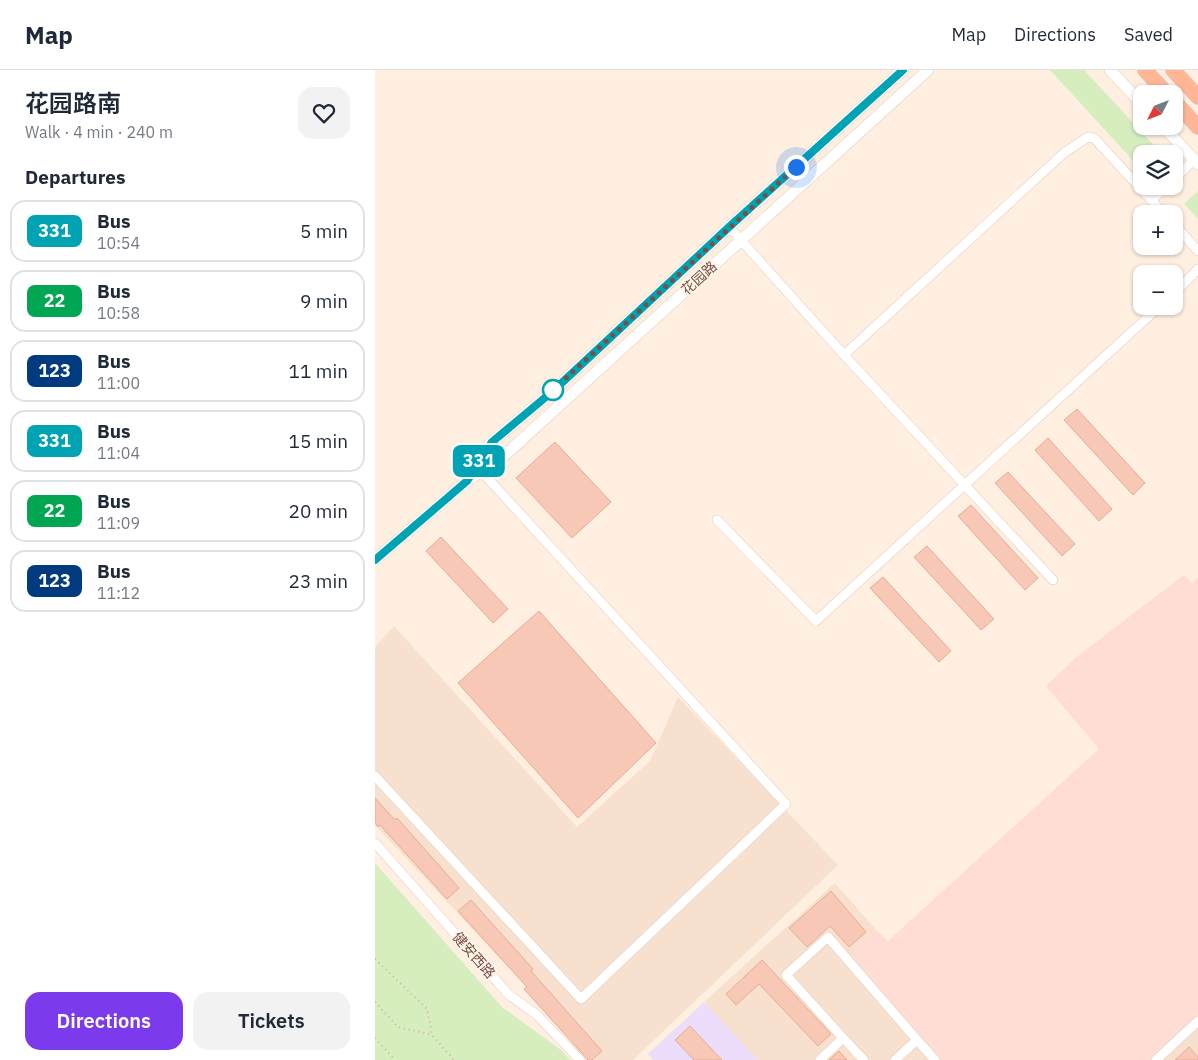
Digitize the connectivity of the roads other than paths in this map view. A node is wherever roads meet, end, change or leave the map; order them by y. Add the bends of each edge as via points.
1 (903, 70) edge
2 (928, 70) edge
3 (1110, 70) edge
4 (1145, 70) edge
5 (1173, 70) edge
6 (1188, 70) edge
7 (1198, 84) edge
8 (1159, 85) edge
9 (1133, 95) edge
10 (1198, 97) edge
11 (1183, 111) edge
12 (1198, 127) edge
13 (1171, 135) edge
14 (1196, 162) edge
15 (796, 167) junction
16 (1183, 173) edge
17 (807, 180) junction
18 (1157, 195) edge
19 (1152, 200) junction
20 (1156, 205) edge
21 (729, 227) junction
22 (1183, 234) edge
23 (741, 240) junction
24 (1198, 251) edge
25 (1198, 269) edge
26 (1183, 285) edge
27 (1150, 315) edge
28 (844, 355) junction
29 (481, 471) junction
30 (467, 481) junction
31 (965, 486) junction
32 (717, 520) dead end
33 (375, 560) edge
34 (1053, 580) dead end
35 (375, 776) edge
36 (375, 843) edge
37 (1198, 1021) edge
38 (843, 1038) junction
39 (917, 1040) junction
40 (580, 1060) edge
41 (820, 1060) edge
42 (864, 1060) edge
43 (895, 1060) edge
44 (935, 1060) edge
45 (1156, 1060) edge

1 - 15 street, 花园路
2 - 17 street, 花园路
3 - 9 street
4 - 8 highway
5 - 10 highway
6 - 7 highway
11 - 12 highway
13 - 14 street
14 - 16 street
15 - 17 street
15 - 21 street, 花园路
17 - 23 street, 花园路
18 - 19 street
19 - 20 street
19 - 28 street via 1093,138 1088,137 1065,152
21 - 23 street
21 - 30 street, 花园路 via 553,391 492,442
22 - 24 street
23 - 28 street
23 - 29 street, 花园路 via 505,455
25 - 26 street
27 - 31 street
28 - 31 street
29 - 30 street, 花园路
29 - 35 street via 786,804 581,999
30 - 33 street, 花园路
31 - 32 street via 816,621
31 - 34 street
36 - 40 street, 健安西路 via 509,995 537,1015
37 - 45 street
38 - 39 street via 786,975 828,937
38 - 41 street
38 - 42 street
39 - 43 street
39 - 44 street

